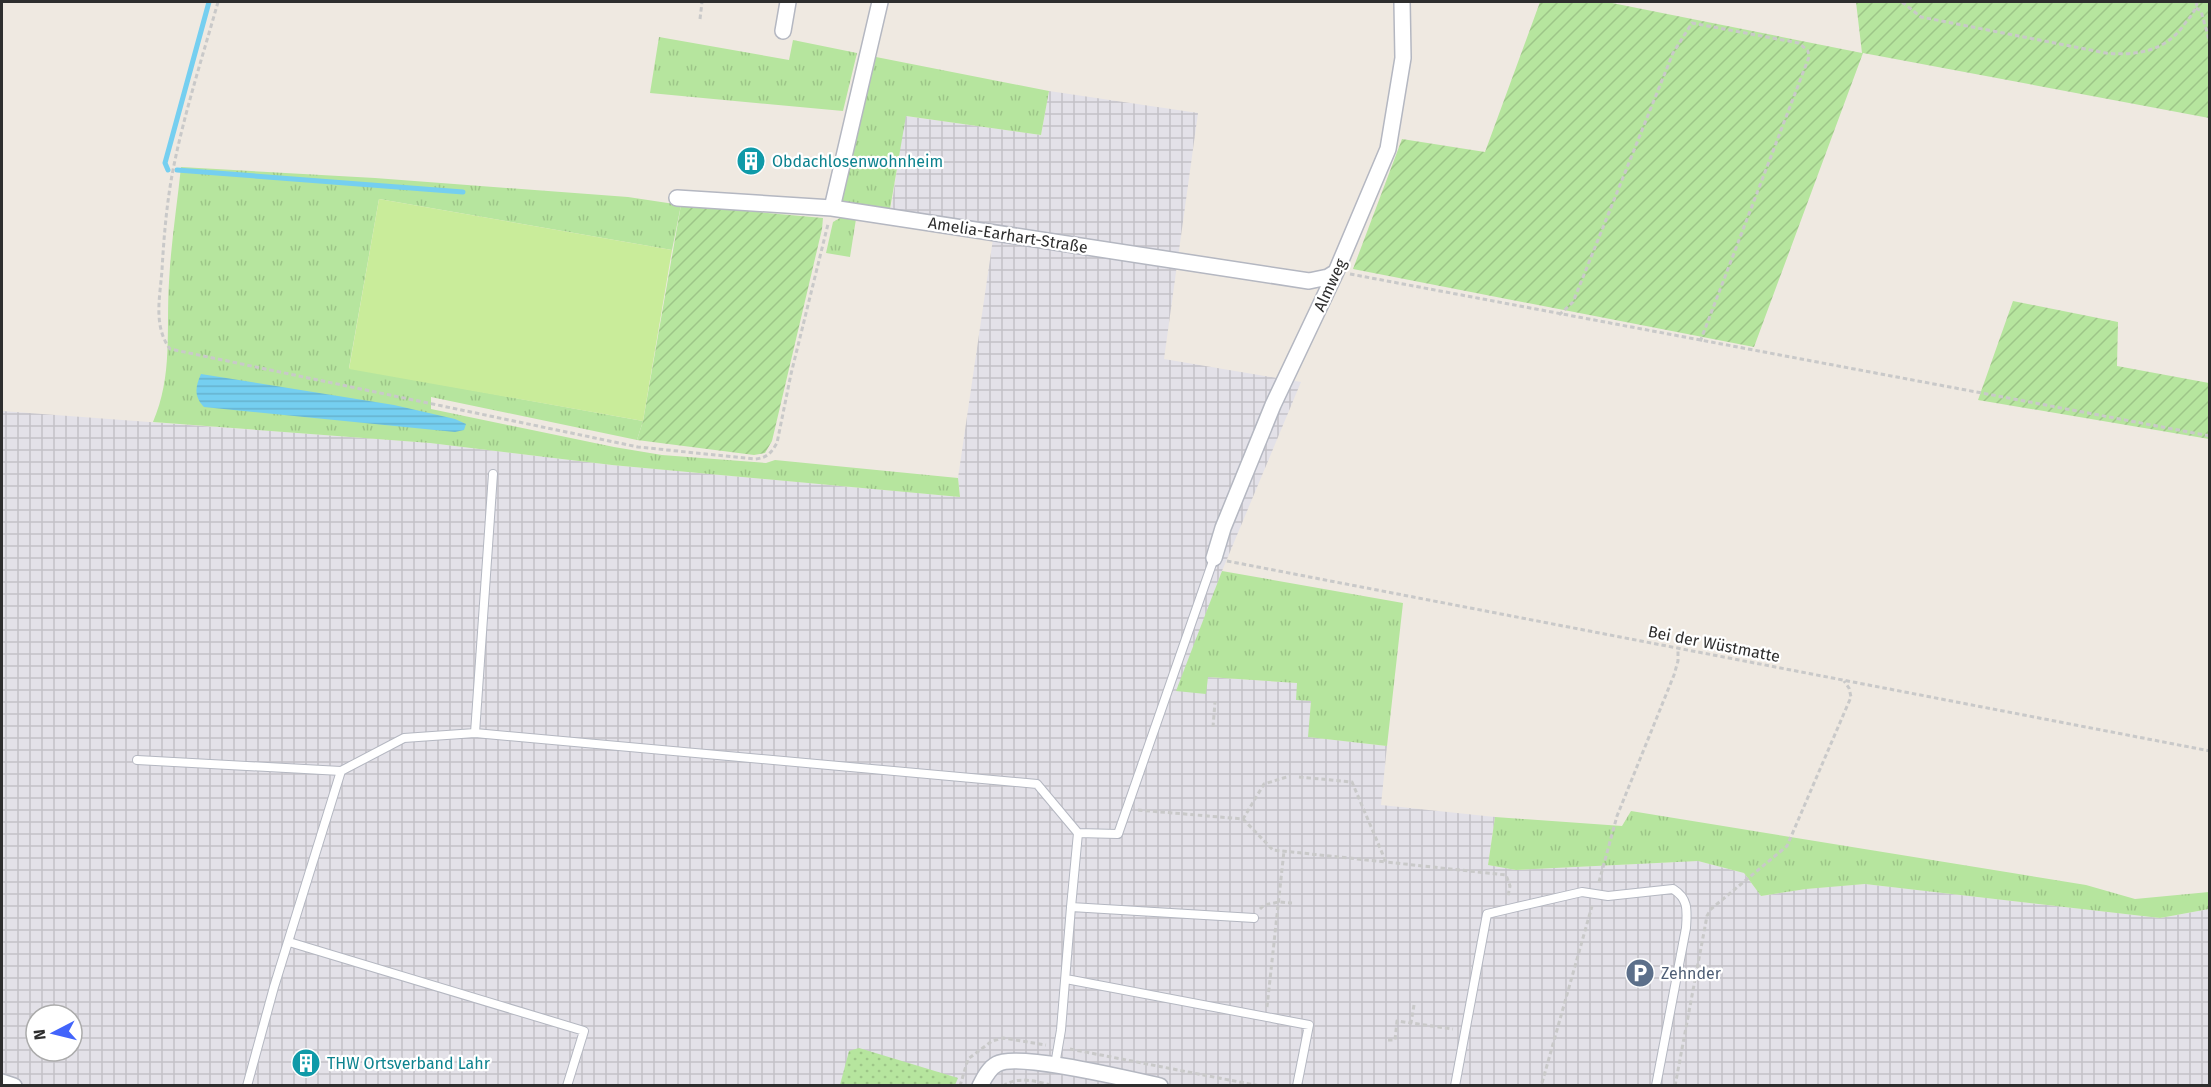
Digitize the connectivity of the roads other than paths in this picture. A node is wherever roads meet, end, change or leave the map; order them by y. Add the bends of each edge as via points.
1 (788, 2) edge
2 (880, 2) edge
3 (1402, 2) edge
4 (783, 31) dead end
5 (676, 198) dead end
6 (832, 208) junction
7 (1336, 272) junction
8 (492, 474) dead end
9 (1214, 558) joint
10 (475, 733) junction
11 (136, 760) dead end
12 (341, 771) junction
13 (1078, 832) junction
14 (1071, 907) junction
15 (1254, 918) road end
16 (289, 942) junction
17 (1066, 979) junction
18 (1055, 1065) junction
19 (2, 1082) edge
20 (14, 1086) edge
21 (247, 1086) edge
22 (567, 1086) edge
23 (980, 1086) edge
24 (1160, 1086) edge
25 (1297, 1086) edge
26 (1455, 1086) edge
27 (1656, 1086) edge

1 - 4 street
2 - 6 street
3 - 7 street, Almweg via 1403,58 1388,149
5 - 6 street, Amelia-Earhart-Straße
6 - 7 street, Amelia-Earhart-Straße via 1309,281
7 - 9 street, Almweg via 1273,405
8 - 10 lane
9 - 13 lane via 1118,834
10 - 12 lane via 404,738
10 - 13 lane via 1037,784
11 - 12 lane
12 - 16 lane
13 - 14 lane
14 - 15 lane
14 - 17 lane
16 - 21 lane
16 - 22 lane via 584,1031
17 - 18 lane
17 - 25 lane via 1309,1025
18 - 23 street via 1007,1061 987,1073
18 - 24 street
19 - 20 street
26 - 27 lane via 1487,915 1582,892 1608,896 1673,889 1682,895 1687,906 1686,928

